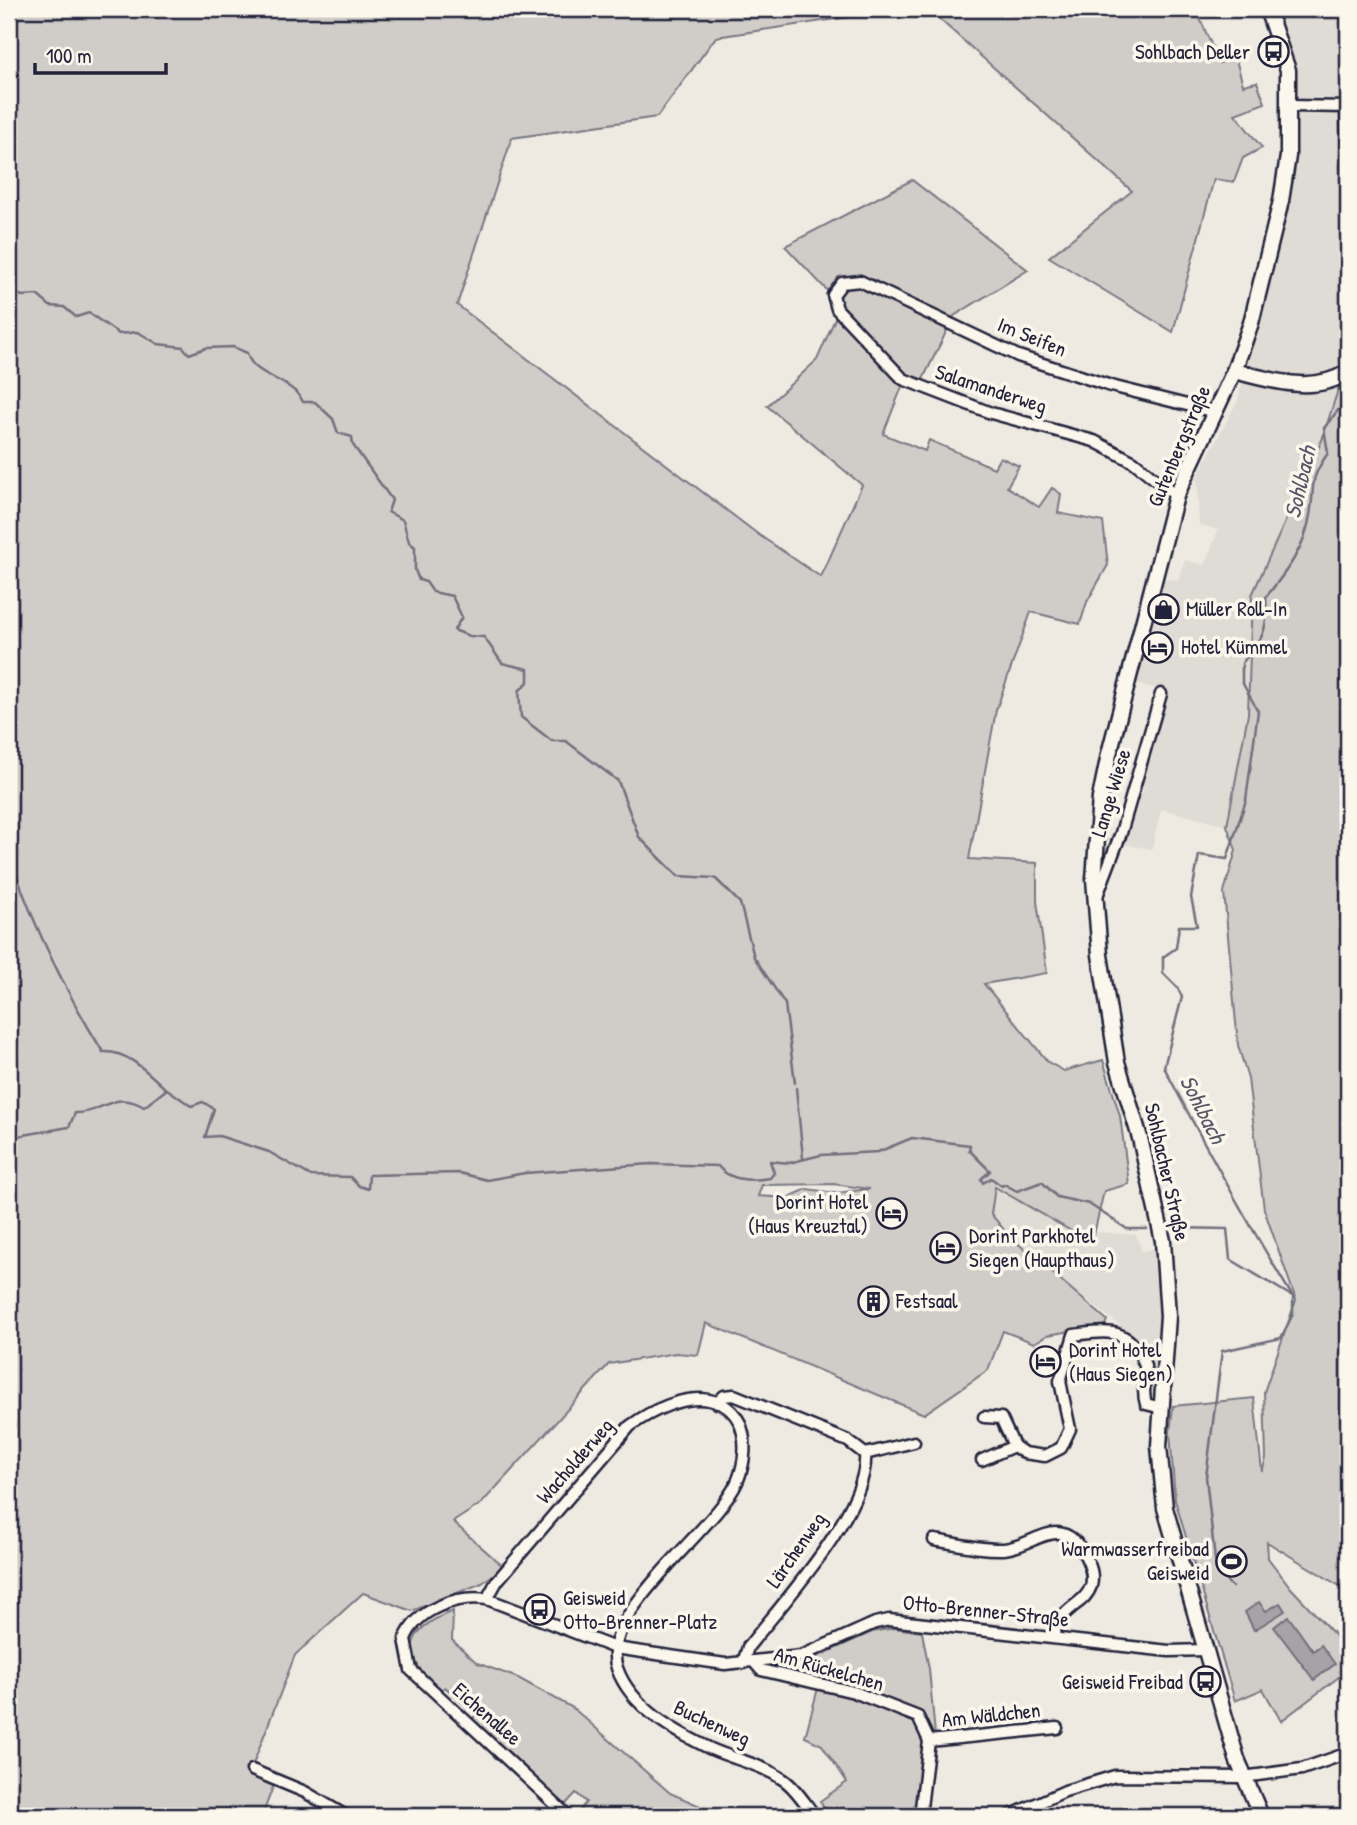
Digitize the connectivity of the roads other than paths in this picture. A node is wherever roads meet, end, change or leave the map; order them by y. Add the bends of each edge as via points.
1 (1267, 9) edge
2 (1290, 106) junction
3 (1348, 107) edge
4 (842, 283) joint
5 (1234, 371) junction
6 (1348, 372) edge
7 (1215, 412) junction
8 (1176, 496) junction
9 (1161, 694) dead end
10 (1094, 903) junction
11 (717, 1403) junction
12 (1162, 1408) junction
13 (984, 1417) dead end
14 (914, 1442) dead end
15 (1014, 1446) junction
16 (865, 1454) junction
17 (982, 1460) dead end
18 (934, 1540) dead end
19 (487, 1598) junction
20 (1053, 1637) junction
21 (615, 1648) junction
22 (1205, 1650) junction
23 (743, 1663) junction
24 (755, 1663) junction
25 (1057, 1728) dead end
26 (929, 1741) junction
27 (1348, 1753) edge
28 (252, 1770) dead end
29 (1243, 1777) junction
30 (346, 1816) edge
31 (568, 1816) edge
32 (815, 1816) edge
33 (920, 1816) edge
34 (1009, 1816) edge
35 (1261, 1816) edge

1 - 2 street, Gutenbergstraße via 1288,70
2 - 3 street
2 - 5 street, Gutenbergstraße via 1281,201
4 - 7 street, Im Seifen via 860,281 875,287 1018,356
4 - 8 street, Salamanderweg via 833,295 837,309 903,379 991,413 1094,441 1134,462
5 - 6 street via 1295,385 1319,384
5 - 7 street, Gutenbergstraße
7 - 8 street, Gutenbergstraße
8 - 10 street, Gutenbergstraße via 1100,798
9 - 10 street, Lange Wiese via 1121,833
10 - 12 street, Sohlbacher Straße via 1117,1062 1163,1241 1168,1316
11 - 16 street via 734,1395 848,1441
11 - 19 street, Wacholderweg via 696,1399 680,1403 653,1411 631,1426
11 - 21 street via 741,1424 747,1450 737,1484 653,1582 625,1622
12 - 15 street via 1146,1404 1142,1392 1145,1365 1127,1337 1109,1331 1074,1335 1060,1381 1070,1420 1066,1441 1045,1457 1029,1456
12 - 22 street, Sohlbacher Straße via 1159,1446 1165,1508
13 - 15 street via 1001,1418
14 - 16 street
15 - 17 street
16 - 23 street, Lärchenweg via 865,1474 831,1542 748,1647
18 - 20 street via 1002,1549 1052,1532 1075,1542 1090,1567 1091,1584 1084,1598 1062,1613
19 - 21 street, Otto-Brenner-Straße
19 - 31 street, Eichenallee via 466,1599 423,1613 408,1631 404,1650 411,1670
20 - 22 street, Otto-Brenner-Straße via 1168,1651
20 - 24 street, Otto-Brenner-Straße via 889,1620 801,1656
21 - 23 street, Otto-Brenner-Straße
21 - 32 street, Buchenweg via 616,1666 626,1686 656,1718 713,1750 759,1765 787,1782
22 - 29 street, Sohlbacher Straße
23 - 24 street, Otto-Brenner-Straße
24 - 26 street, Am Rückelchen via 761,1670 855,1692 918,1717
25 - 26 street, Am Wäldchen
26 - 33 street
27 - 29 street via 1302,1769
28 - 30 street via 305,1792
29 - 34 street via 1115,1776 1065,1791
29 - 35 street, Sohlbacher Straße

